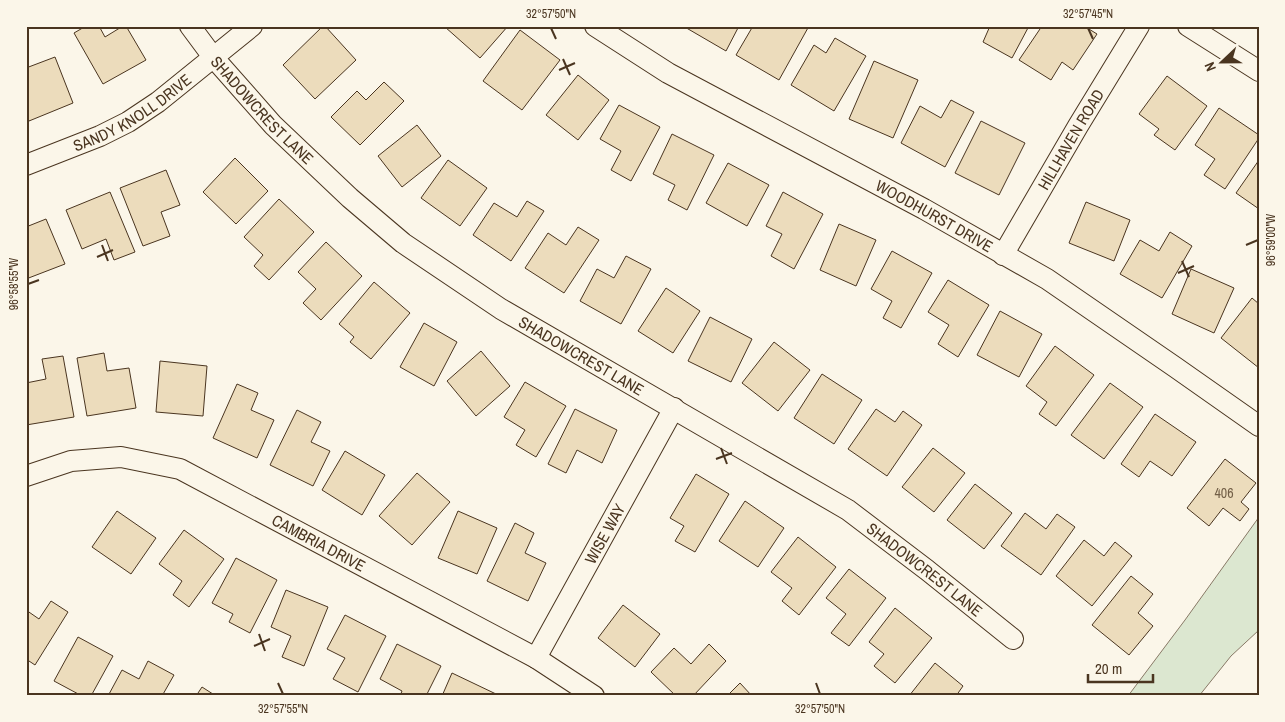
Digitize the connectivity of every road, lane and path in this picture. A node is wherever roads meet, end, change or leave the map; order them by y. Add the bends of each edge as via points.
1 (190, 26) edge
2 (252, 26) edge
3 (595, 26) edge
4 (1140, 26) edge
5 (1188, 26) edge
6 (213, 57) junction
7 (1259, 71) edge
8 (26, 165) edge
9 (1004, 255) junction
10 (674, 408) junction
11 (1259, 426) edge
12 (26, 476) edge
13 (1013, 639) dead end
14 (536, 658) junction
15 (594, 696) edge

1 - 6 street, SHADOWCREST LANE
2 - 6 street, SANDY KNOLL DRIVE
3 - 9 street, WOODHURST DRIVE via 668,73
4 - 9 street, HILLHAVEN ROAD
5 - 7 street
6 - 8 street, SANDY KNOLL DRIVE via 128,122
6 - 10 street, SHADOWCREST LANE via 273,125 403,243 501,309
9 - 11 street, WOODHURST DRIVE via 1056,285
10 - 13 street, SHADOWCREST LANE via 848,510
10 - 14 street, WISE WAY
12 - 14 street, CAMBRIA DRIVE via 71,461 121,457 180,469
14 - 15 street, CAMBRIA DRIVE

